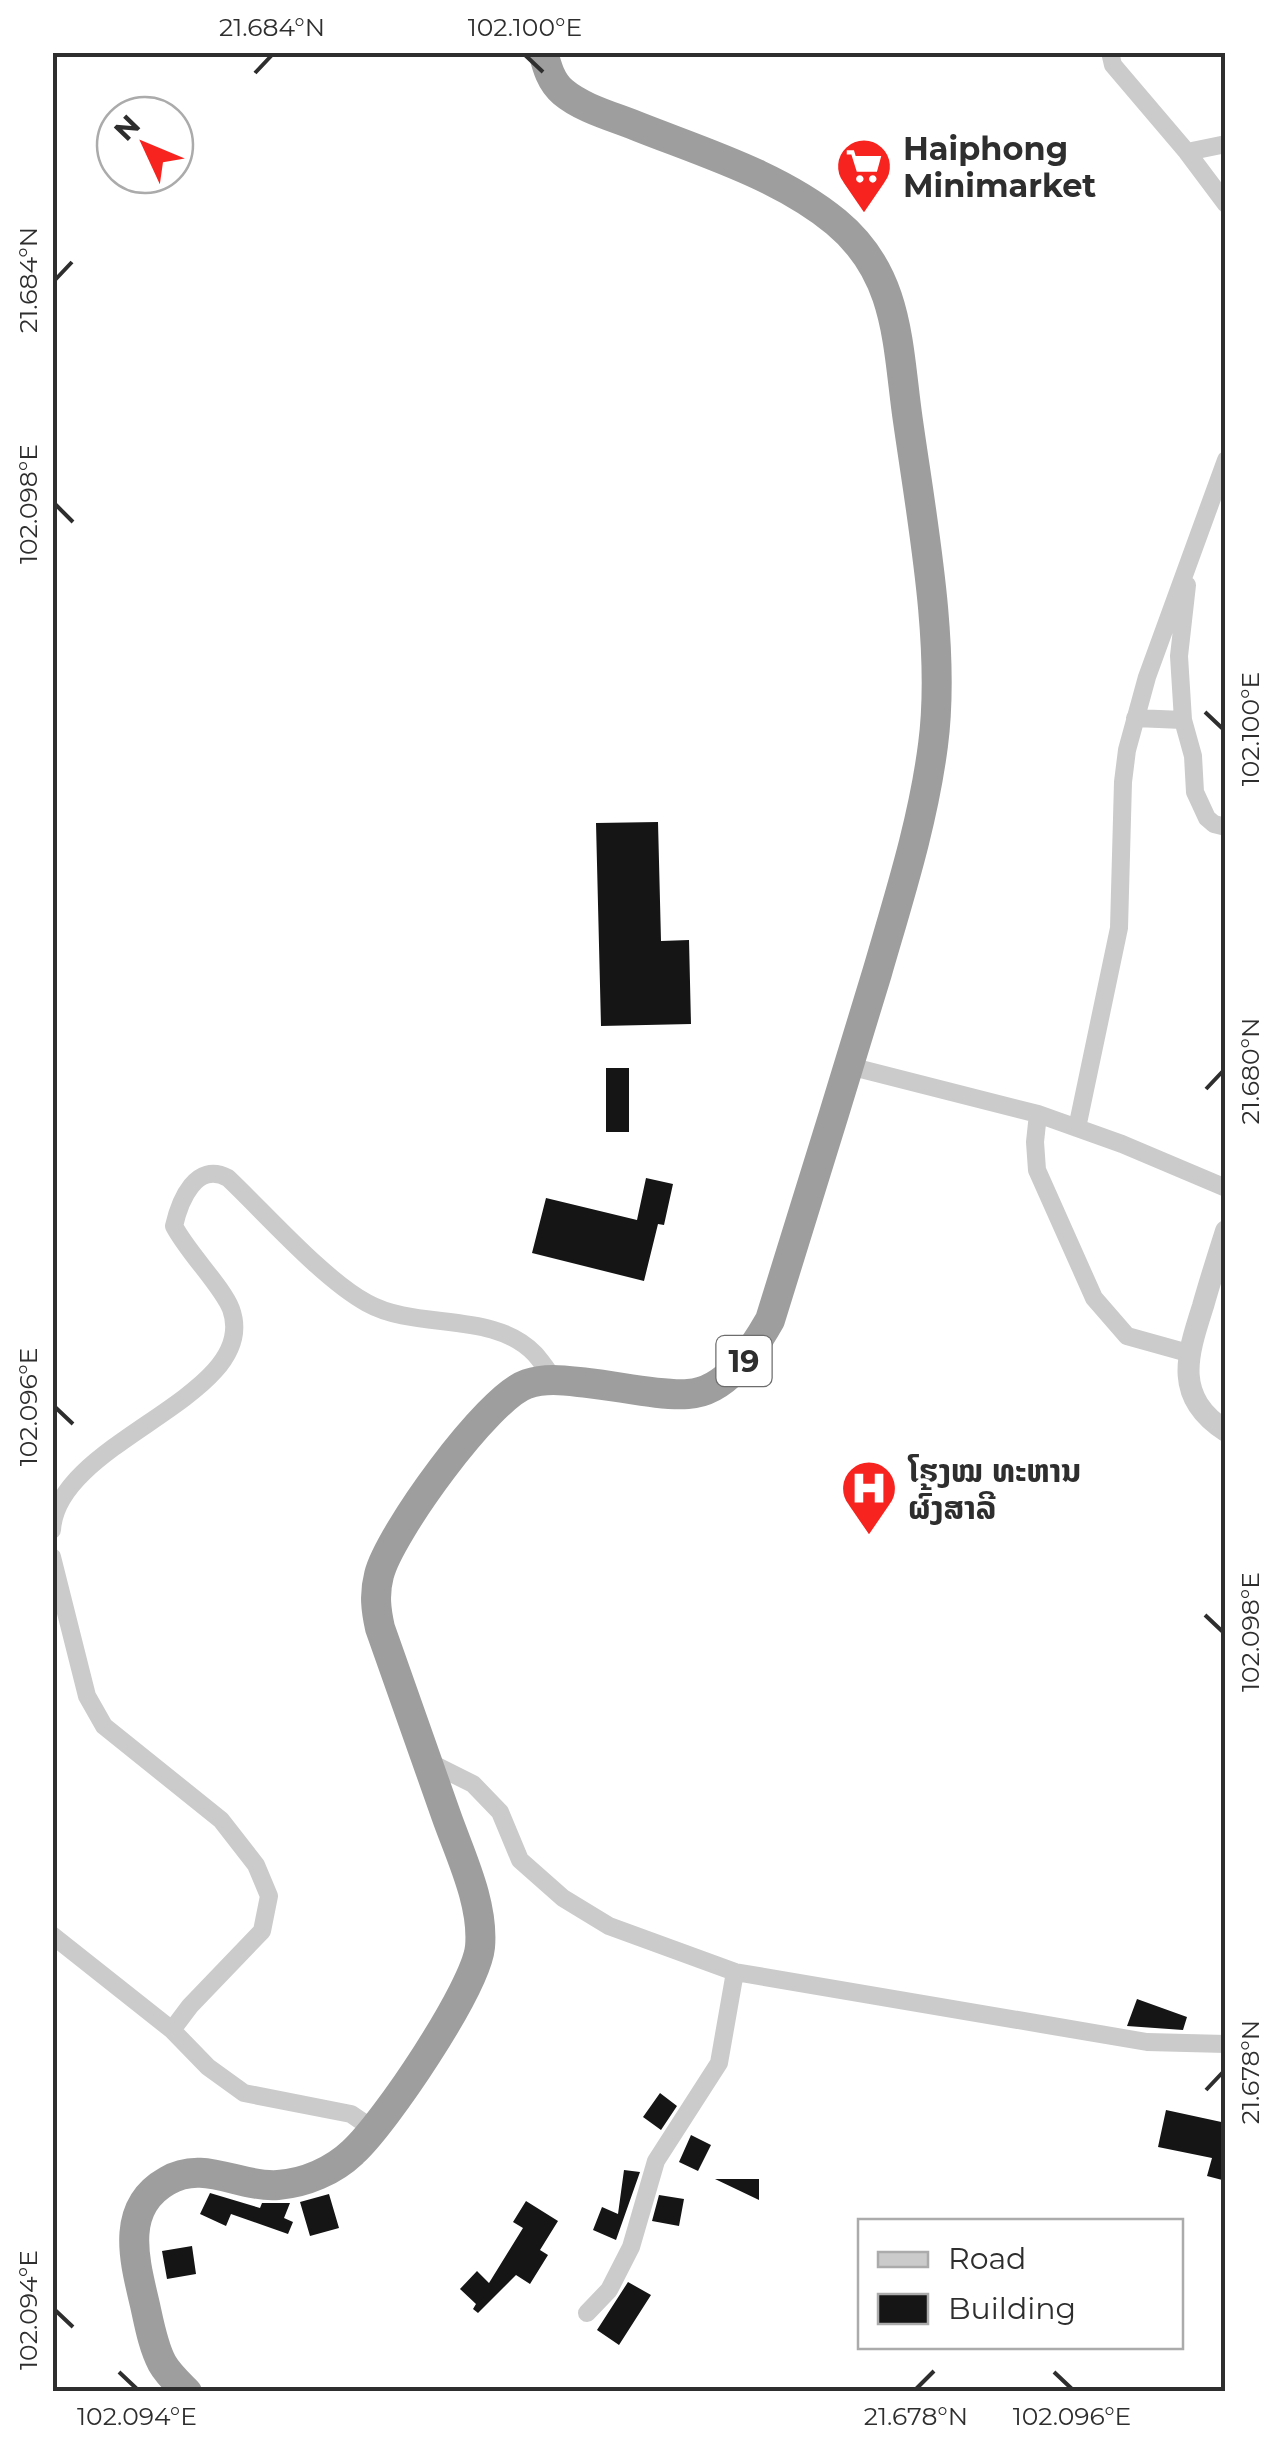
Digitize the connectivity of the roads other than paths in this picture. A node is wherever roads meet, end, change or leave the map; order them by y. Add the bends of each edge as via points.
1 (542, 52) edge
2 (1110, 52) edge
3 (1226, 144) edge
4 (1188, 152) junction
5 (1226, 204) edge
6 (1226, 460) edge
7 (1190, 558) junction
8 (1135, 718) junction
9 (1183, 720) junction
10 (1226, 827) edge
11 (849, 1066) junction
12 (1038, 1114) junction
13 (1077, 1128) junction
14 (1226, 1188) edge
15 (1226, 1231) edge
16 (1188, 1353) junction
17 (554, 1379) junction
18 (1226, 1430) edge
19 (52, 1530) edge
20 (52, 1557) edge
21 (427, 1761) junction
22 (52, 1934) edge
23 (735, 1972) junction
24 (172, 2030) junction
25 (1226, 2044) edge
26 (373, 2129) junction
27 (587, 2312) dead end
28 (187, 2392) edge

1 - 11 highway, 19 via 564,93 744,169 833,219 876,264 893,312 936,654 934,742 918,833
2 - 4 street via 1113,65
3 - 4 street
4 - 5 street
6 - 7 street
7 - 8 street
7 - 9 street via 1179,656
8 - 9 street
8 - 13 street via 1123,782 1119,928
9 - 10 street via 1200,805 1214,824
11 - 12 street
11 - 17 highway, 19 via 770,1320 751,1354 723,1379 690,1394
12 - 13 street
12 - 16 street via 1038,1170 1094,1298 1127,1336
13 - 14 street
15 - 16 street
16 - 18 street via 1192,1394 1202,1412
17 - 19 street via 514,1339 368,1304 228,1178 204,1175 184,1195 174,1226 230,1307 236,1335 226,1359 93,1462 67,1490
17 - 21 highway, 19 via 516,1388 485,1418 402,1530 379,1575 380,1628
20 - 24 street via 87,1696 104,1726 221,1820 256,1865 269,1896 262,1931
21 - 23 street via 473,1784 500,1812 520,1860 563,1898 608,1926
21 - 26 highway, 19 via 470,1887 480,1951 465,1990
22 - 24 street
23 - 25 street via 1147,2042
23 - 27 street via 720,2063 656,2161 631,2247 610,2290
24 - 26 street via 244,2093 351,2114
26 - 28 highway, 19 via 319,2175 276,2186 182,2174 165,2182 139,2211 132,2240 150,2327 162,2363

